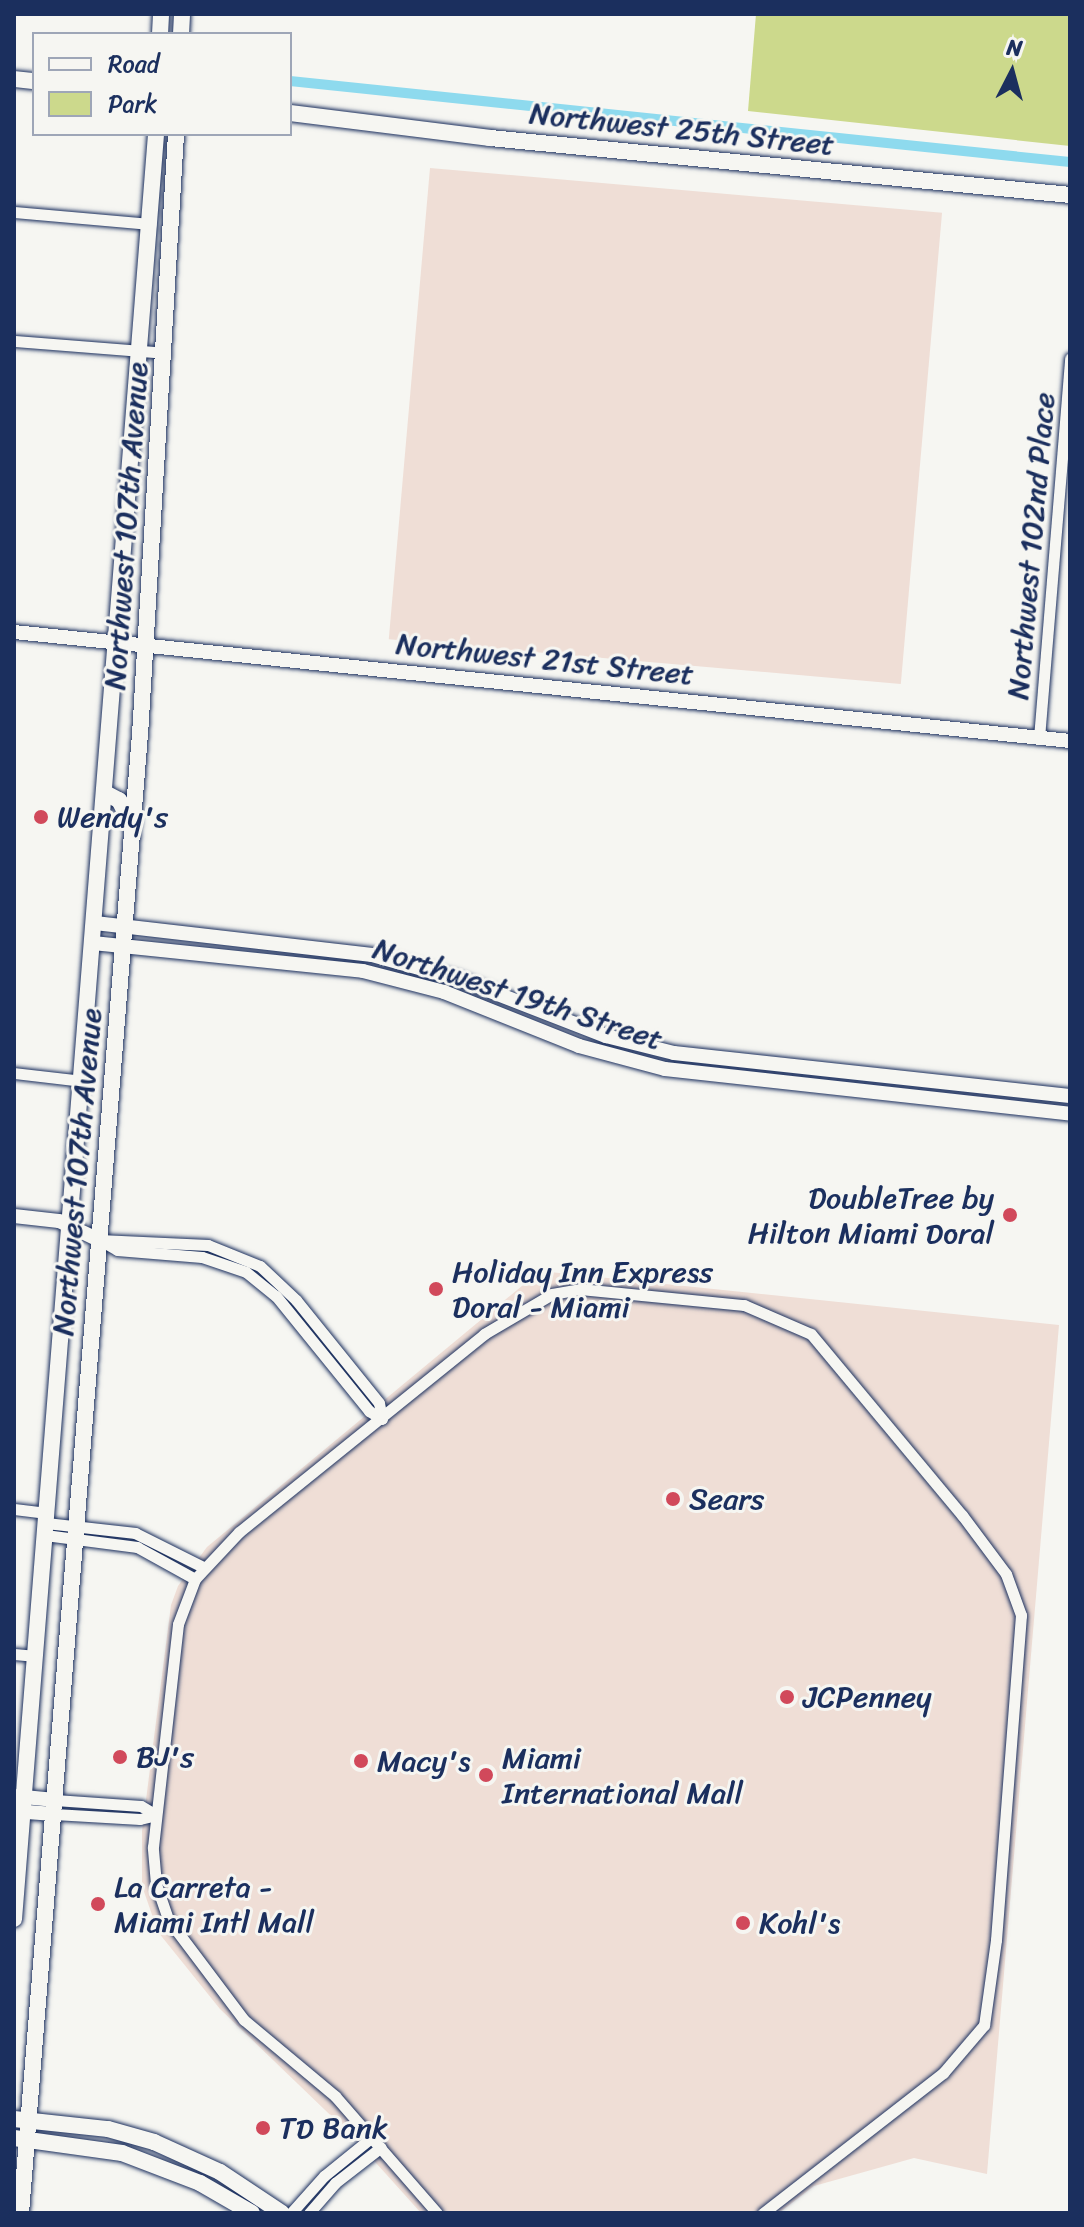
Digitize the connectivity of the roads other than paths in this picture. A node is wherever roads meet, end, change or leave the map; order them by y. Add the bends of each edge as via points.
1 (292, 113) edge
2 (156, 136) edge
3 (176, 136) edge
4 (1070, 195) edge
5 (14, 212) edge
6 (150, 224) junction
7 (14, 341) edge
8 (139, 353) junction
9 (165, 353) junction
10 (1070, 358) edge
11 (14, 632) edge
12 (117, 642) junction
13 (146, 645) junction
14 (1039, 738) junction
15 (1070, 741) edge
16 (105, 793) junction
17 (132, 828) junction
18 (95, 923) junction
19 (125, 926) junction
20 (93, 943) junction
21 (123, 946) junction
22 (14, 1073) edge
23 (82, 1081) junction
24 (1070, 1096) edge
25 (1070, 1114) edge
26 (14, 1216) edge
27 (70, 1225) junction
28 (99, 1240) junction
29 (382, 1419) junction
30 (14, 1509) edge
31 (46, 1524) junction
32 (77, 1532) junction
33 (203, 1567) junction
34 (195, 1579) junction
35 (14, 1654) edge
36 (36, 1656) junction
37 (19, 1804) edge
38 (55, 1807) junction
39 (156, 1815) junction
40 (14, 1919) edge
41 (22, 2120) edge
42 (21, 2139) edge
43 (376, 2142) junction
44 (21, 2213) edge
45 (252, 2213) edge
46 (282, 2213) edge
47 (291, 2213) edge
48 (309, 2213) edge
49 (437, 2213) edge
50 (763, 2213) edge

1 - 4 main road, Northwest 25th Street
2 - 6 main road, Northwest 107th Avenue
3 - 9 main road, Northwest 107th Avenue
5 - 6 street
6 - 8 main road, Northwest 107th Avenue
7 - 8 street
8 - 9 street
8 - 12 main road, Northwest 107th Avenue
9 - 13 main road, Northwest 107th Avenue
10 - 14 street, Northwest 102nd Place
11 - 12 street, Northwest 21st Street
12 - 13 street, Northwest 21st Street
12 - 16 main road, Northwest 107th Avenue
13 - 14 street, Northwest 21st Street
13 - 17 main road, Northwest 107th Avenue
14 - 15 street, Northwest 21st Street
16 - 17 main road via 119,800
16 - 18 main road, Northwest 107th Avenue
17 - 19 main road, Northwest 107th Avenue
18 - 19 street, Northwest 19th Street
18 - 20 main road, Northwest 107th Avenue
19 - 21 main road, Northwest 107th Avenue
19 - 24 street, Northwest 19th Street via 384,958 459,979 606,1036 674,1053
20 - 21 street, Northwest 19th Street
20 - 23 main road, Northwest 107th Avenue
21 - 25 street, Northwest 19th Street via 386,976 444,992 579,1046 665,1069
21 - 28 main road, Northwest 107th Avenue
22 - 23 street
23 - 27 main road, Northwest 107th Avenue
26 - 27 street
27 - 28 street
27 - 31 main road, Northwest 107th Avenue
28 - 29 street via 208,1245 260,1266 285,1287 379,1403
28 - 32 main road, Northwest 107th Avenue
29 - 33 street
29 - 50 street via 484,1334 552,1294 608,1289 744,1305 799,1327 830,1352 1006,1574 1017,1598 1022,1634 989,2012 963,2054 943,2073
30 - 31 street
31 - 32 street
31 - 36 main road, Northwest 107th Avenue
32 - 33 street via 141,1535
32 - 34 street via 137,1547
32 - 38 main road, Northwest 107th Avenue
33 - 34 street
34 - 39 street via 177,1630
35 - 36 street
36 - 37 main road, Northwest 107th Avenue
37 - 38 street
37 - 40 main road, Northwest 107th Avenue
38 - 39 street via 141,1806
38 - 41 main road, Northwest 107th Avenue
39 - 43 street via 155,1878 175,1931 244,2020 335,2096
41 - 42 main road, Northwest 107th Avenue
41 - 46 main road via 108,2129 154,2142 220,2172
42 - 44 main road, Northwest 107th Avenue
42 - 45 main road via 93,2146 154,2163
43 - 47 street via 324,2176
43 - 48 street
43 - 49 street

